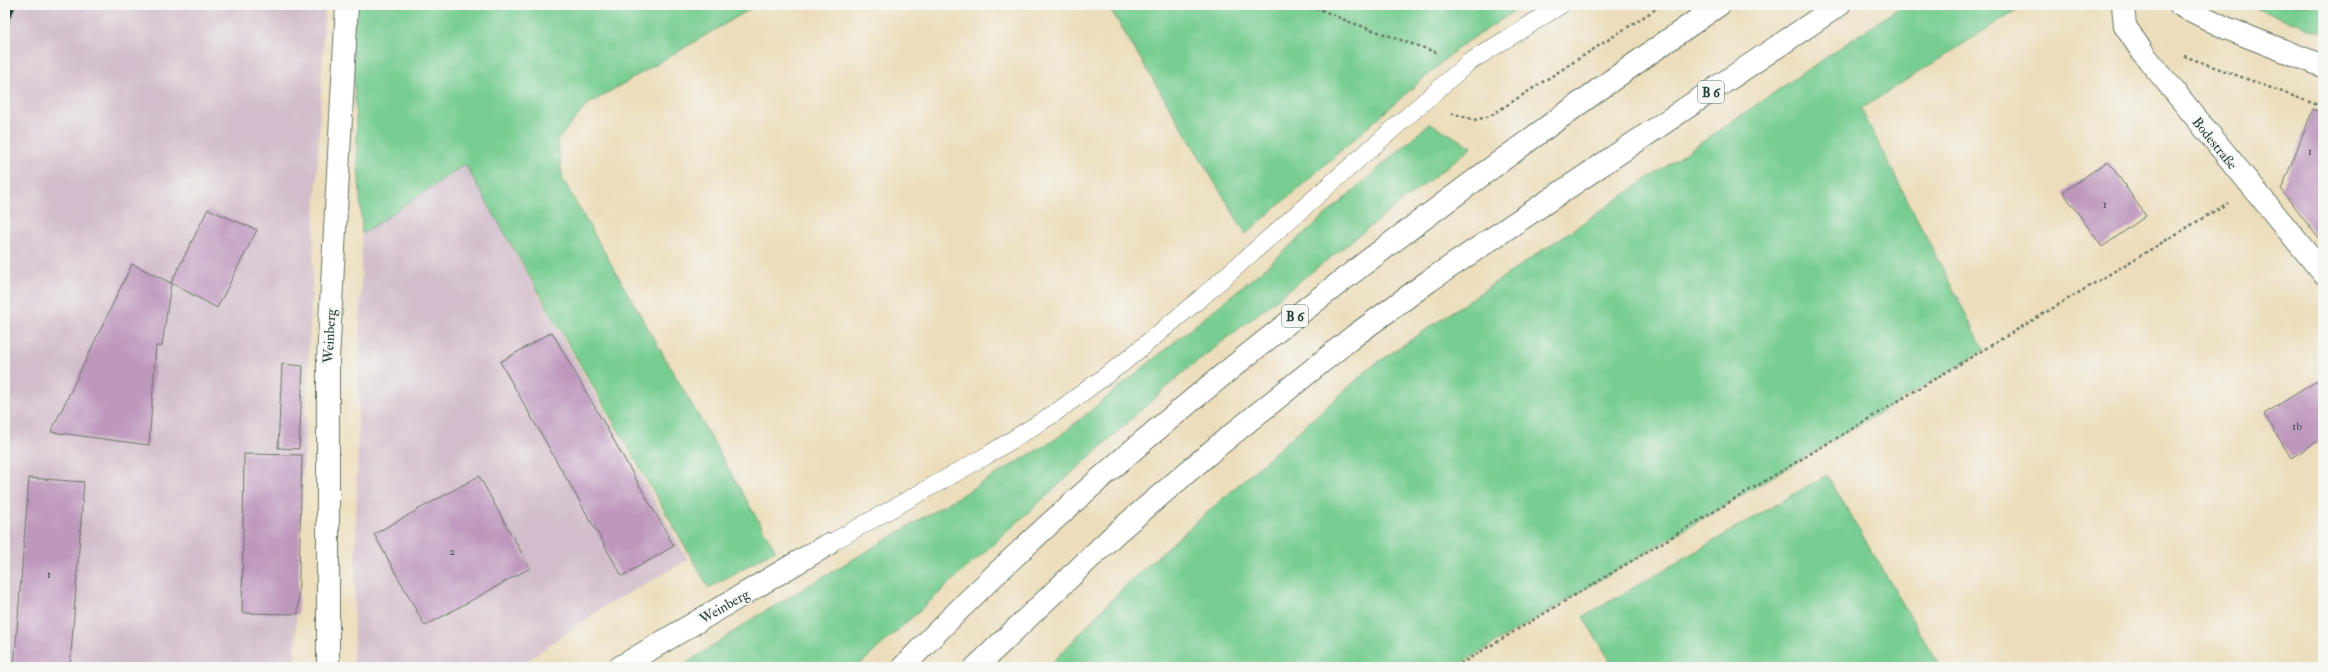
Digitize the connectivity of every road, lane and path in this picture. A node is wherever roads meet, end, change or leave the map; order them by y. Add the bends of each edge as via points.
1 (347, 5) edge
2 (1310, 5) edge
3 (1561, 5) edge
4 (1662, 5) edge
5 (1719, 5) edge
6 (1839, 5) edge
7 (2123, 5) edge
8 (2180, 5) edge
9 (2181, 55) dead end
10 (1468, 63) junction
11 (2323, 66) edge
12 (1434, 92) junction
13 (2323, 107) edge
14 (2253, 189) junction
15 (2323, 273) edge
16 (827, 544) joint
17 (328, 667) edge
18 (620, 667) edge
19 (903, 667) edge
20 (976, 667) edge
21 (1455, 667) edge

1 - 17 main road, Weinberg via 328,360
2 - 10 path via 1347,21
3 - 10 lane
4 - 12 path via 1490,116 1476,120 1450,113
5 - 19 main road, B 6 via 1549,124 1314,301 1175,413 1073,501
6 - 20 main road, B 6 via 1436,276 1354,336 1219,445 1115,534
7 - 14 main road, Bodestraße via 2125,26 2143,53
8 - 11 main road via 2226,28
9 - 13 path
10 - 12 lane
12 - 16 lane via 1202,297 1123,363 1055,413 986,456
14 - 15 main road, Bodestraße
14 - 21 path
16 - 18 main road, Weinberg

